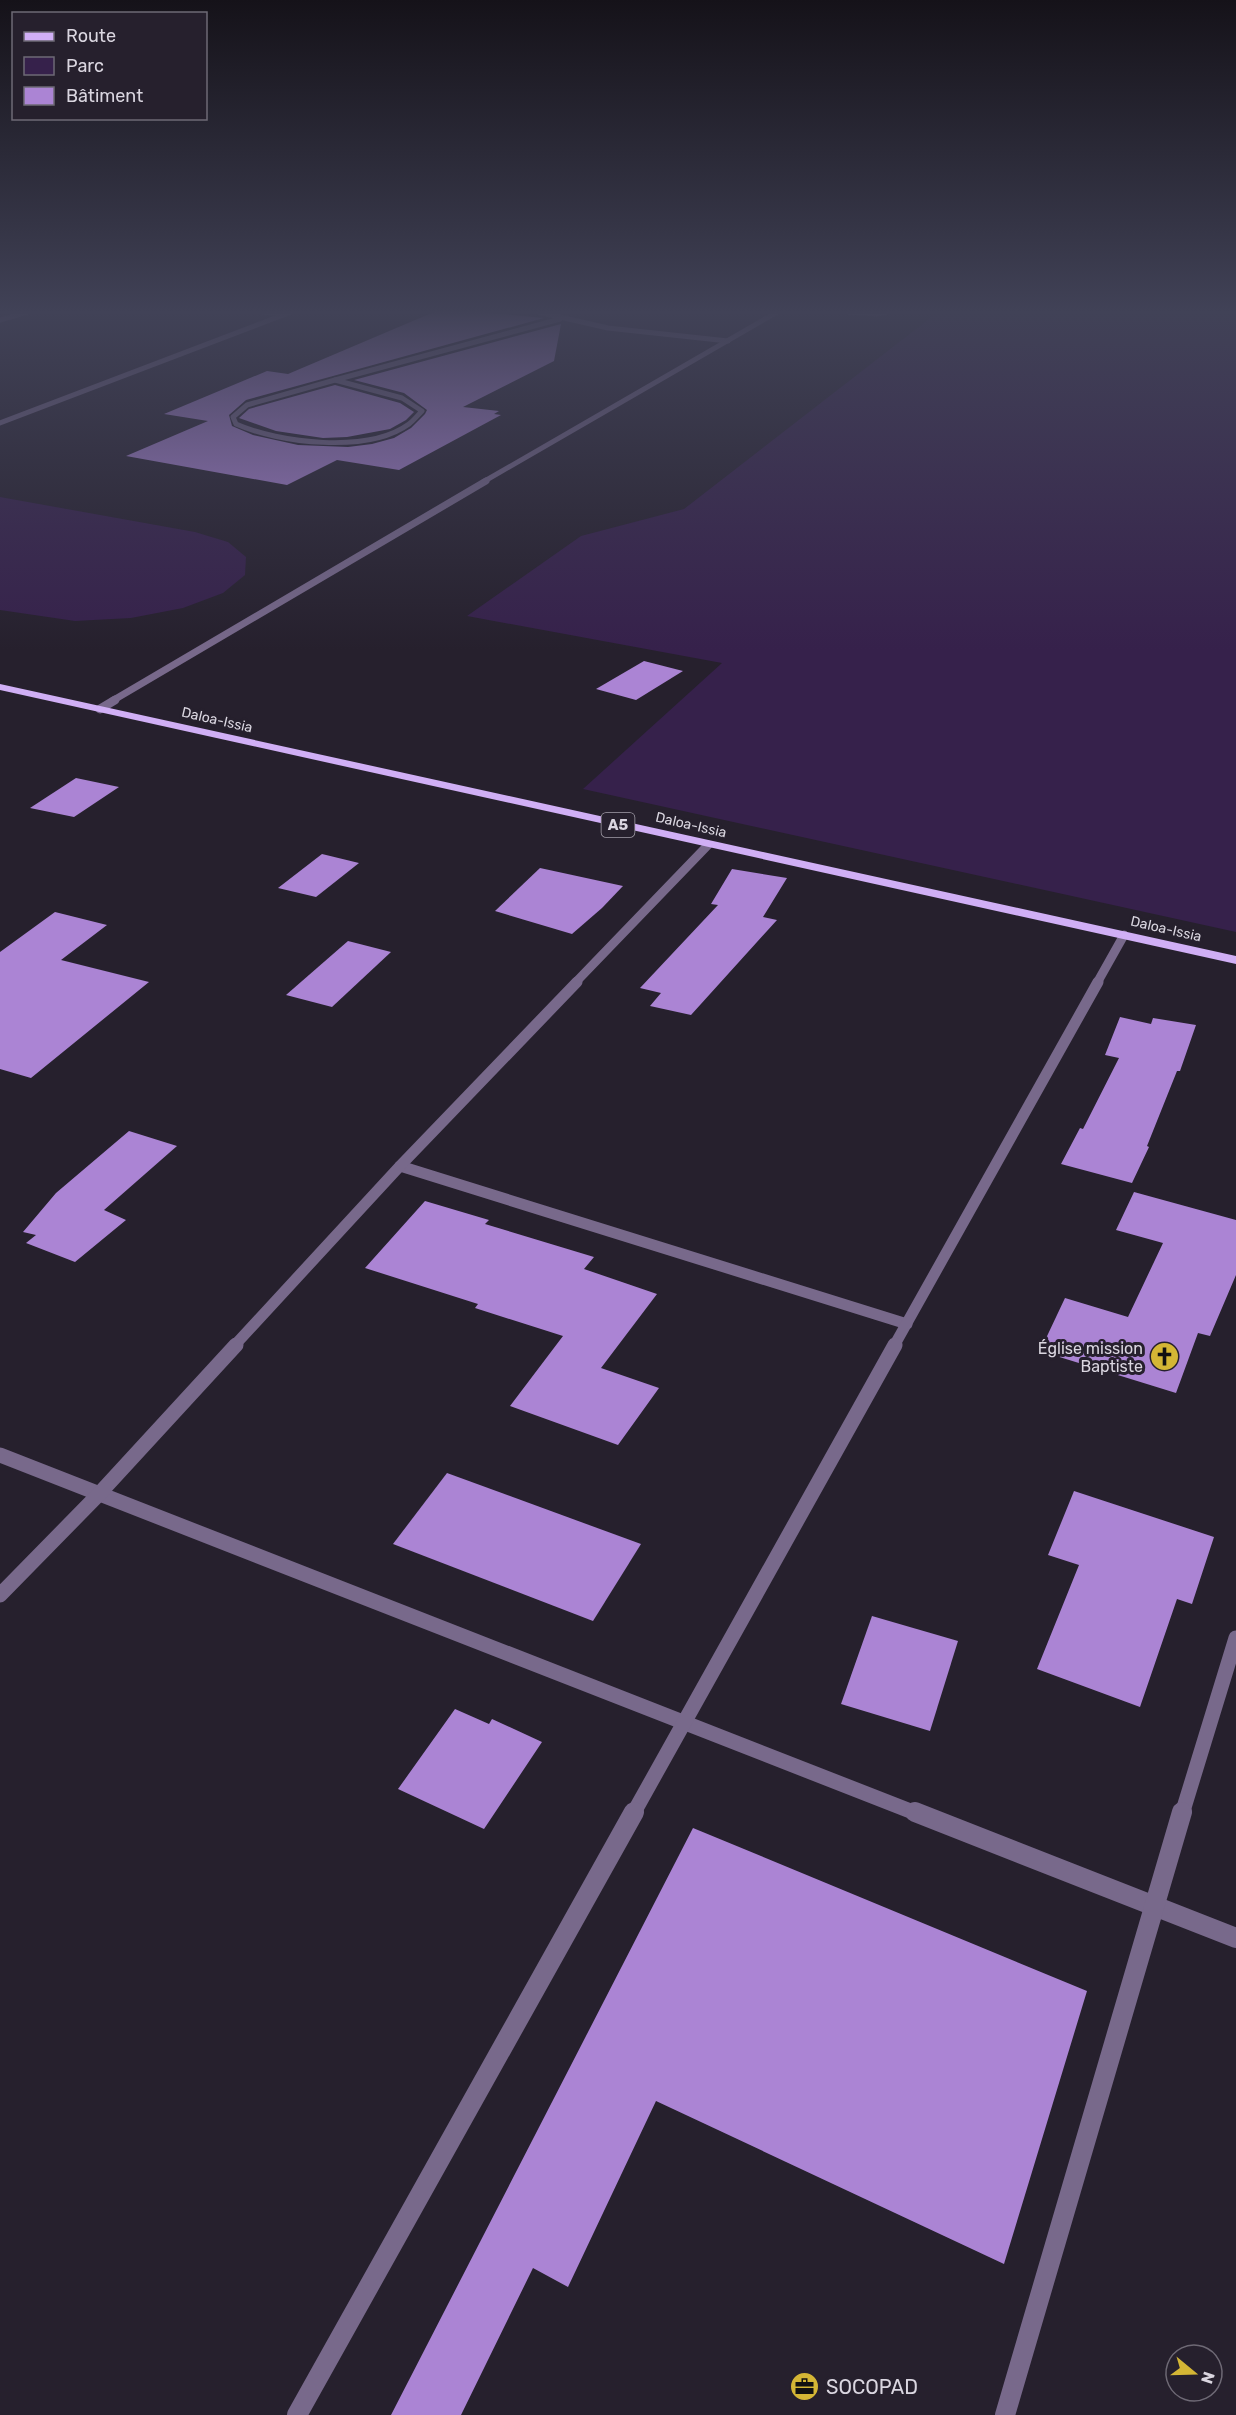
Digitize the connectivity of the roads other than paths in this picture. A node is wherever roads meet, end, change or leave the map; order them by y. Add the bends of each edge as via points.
1 (237, 425) edge
2 (410, 425) edge
3 (587, 425) edge
4 (0, 687) edge
5 (100, 709) junction
6 (708, 845) junction
7 (1124, 935) junction
8 (1236, 960) edge
9 (400, 1166) junction
10 (907, 1324) junction
11 (0, 1455) edge
12 (99, 1494) junction
13 (0, 1595) edge
14 (1236, 1638) edge
15 (684, 1723) junction
16 (1153, 1906) junction
17 (1236, 1938) edge
18 (297, 2415) edge
19 (1005, 2415) edge

1 - 2 street via 279,440 340,441 385,435
3 - 5 street via 451,500
4 - 5 main road, Daloa-Issia / A5
5 - 6 main road, Daloa-Issia / A5
6 - 7 main road, Daloa-Issia / A5
6 - 9 street
7 - 8 main road, Daloa-Issia / A5
7 - 10 street
9 - 10 street
9 - 12 street
10 - 15 street
11 - 12 street
12 - 13 street
12 - 15 street
14 - 16 street
15 - 16 street
15 - 18 street
16 - 17 street
16 - 19 street

